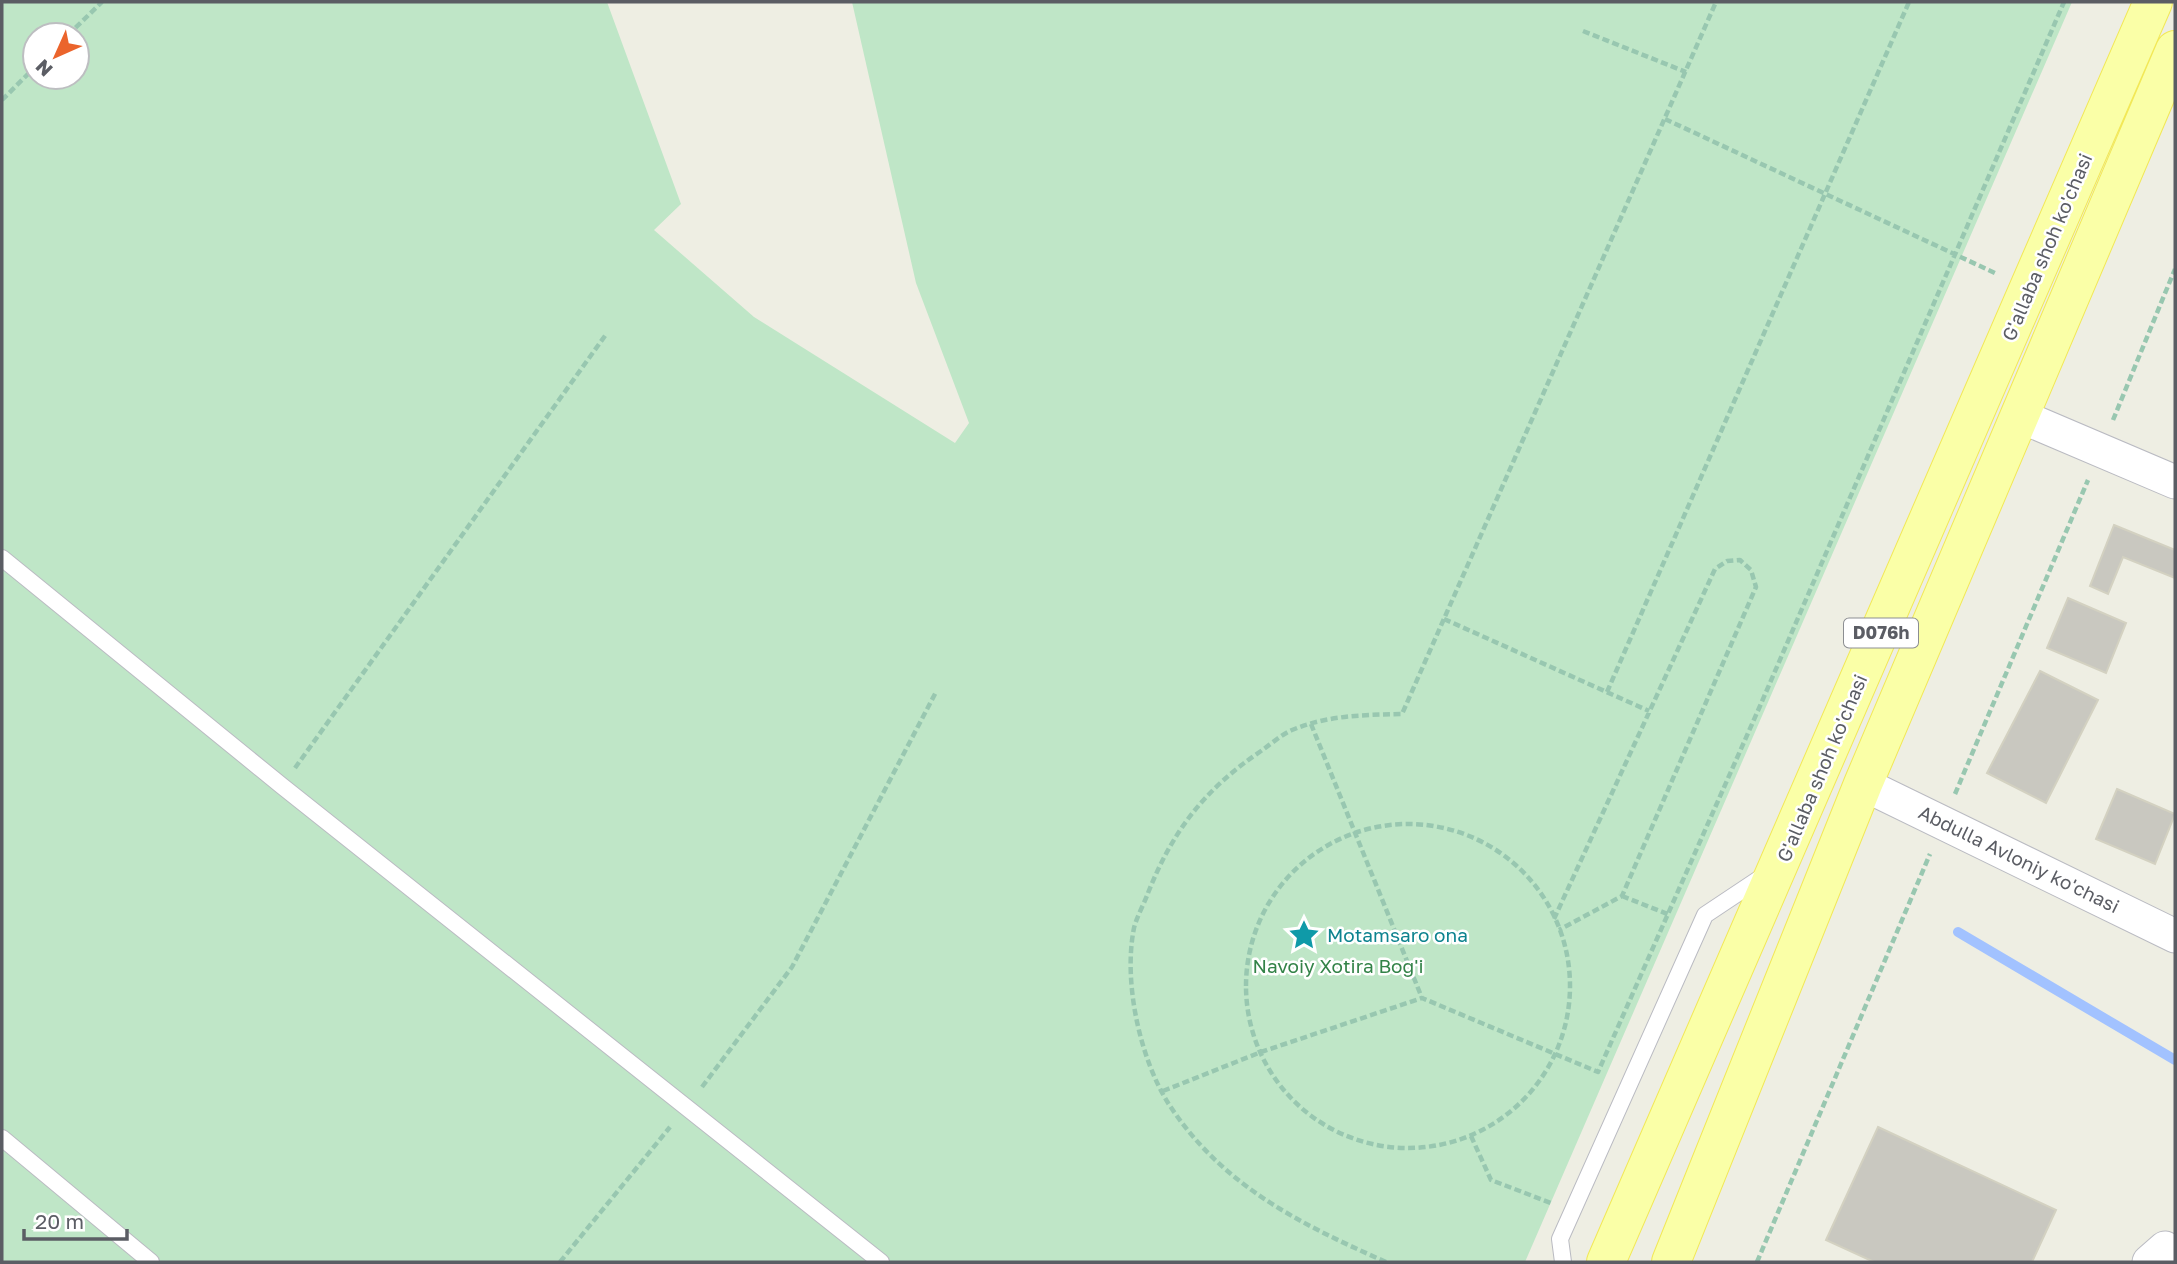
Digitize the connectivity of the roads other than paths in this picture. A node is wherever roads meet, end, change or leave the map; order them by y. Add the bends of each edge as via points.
1 (2153, 2) edge
2 (2175, 50) edge
3 (2020, 416) junction
4 (2175, 482) edge
5 (2, 558) edge
6 (1863, 784) junction
7 (1781, 863) junction
8 (2175, 936) edge
9 (2, 1138) edge
10 (151, 1262) edge
11 (881, 1262) edge
12 (1563, 1262) edge
13 (1606, 1262) edge
14 (1671, 1262) edge

1 - 7 main road, G'allaba shoh ko'chasi / D076h
2 - 3 main road, D076h
3 - 4 street
3 - 6 main road, D076h
5 - 11 lane
6 - 8 street, Abdulla Avloniy ko'chasi
6 - 14 main road, D076h
7 - 12 lane via 1705,915 1559,1238
7 - 13 main road, G'allaba shoh ko'chasi / D076h
9 - 10 lane

